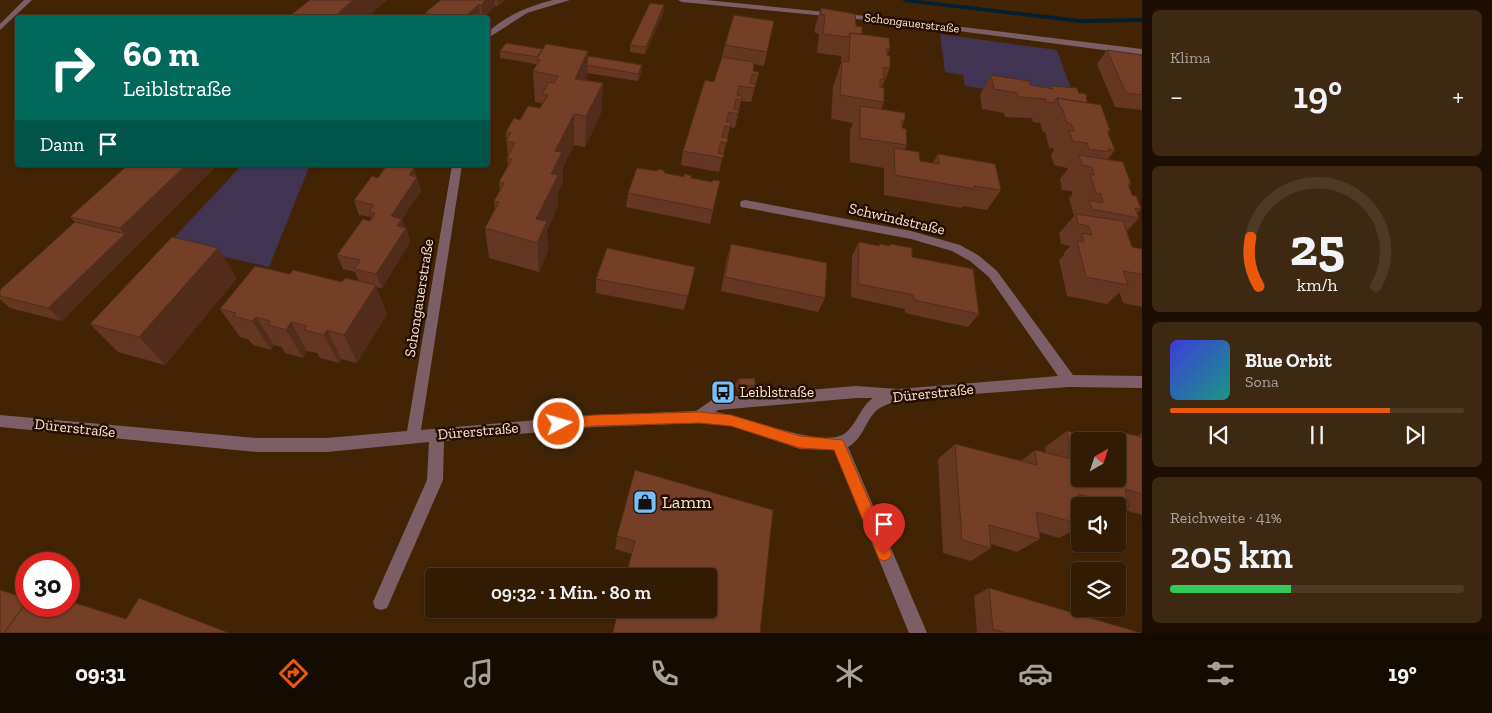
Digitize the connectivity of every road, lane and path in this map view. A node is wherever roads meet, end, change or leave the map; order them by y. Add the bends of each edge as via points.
1 (28, 0) edge
2 (566, 0) edge
3 (682, 0) edge
4 (0, 28) edge
5 (490, 34) edge
6 (1142, 52) edge
7 (457, 167) edge
8 (745, 204) dead end
9 (1069, 381) junction
10 (1142, 382) edge
11 (903, 393) junction
12 (699, 418) junction
13 (0, 421) edge
14 (437, 435) junction
15 (413, 437) junction
16 (838, 444) junction
17 (381, 602) dead end
18 (918, 633) edge

1 - 4 street
2 - 5 street via 534,7 510,18
3 - 6 street, Schongauerstraße via 897,20
7 - 15 street, Schongauerstraße
8 - 9 street, Schwindstraße via 911,235 956,248 993,274
9 - 10 street, Dürerstraße
9 - 11 street, Dürerstraße
11 - 12 street via 856,392 715,404
11 - 16 street, Dürerstraße via 883,399 872,407 851,438
12 - 14 street, Dürerstraße via 595,420
12 - 16 street, Dürerstraße via 731,420 800,442
13 - 15 street, Dürerstraße via 257,445 327,445
14 - 15 street, Dürerstraße
14 - 17 street via 435,480
16 - 18 street

